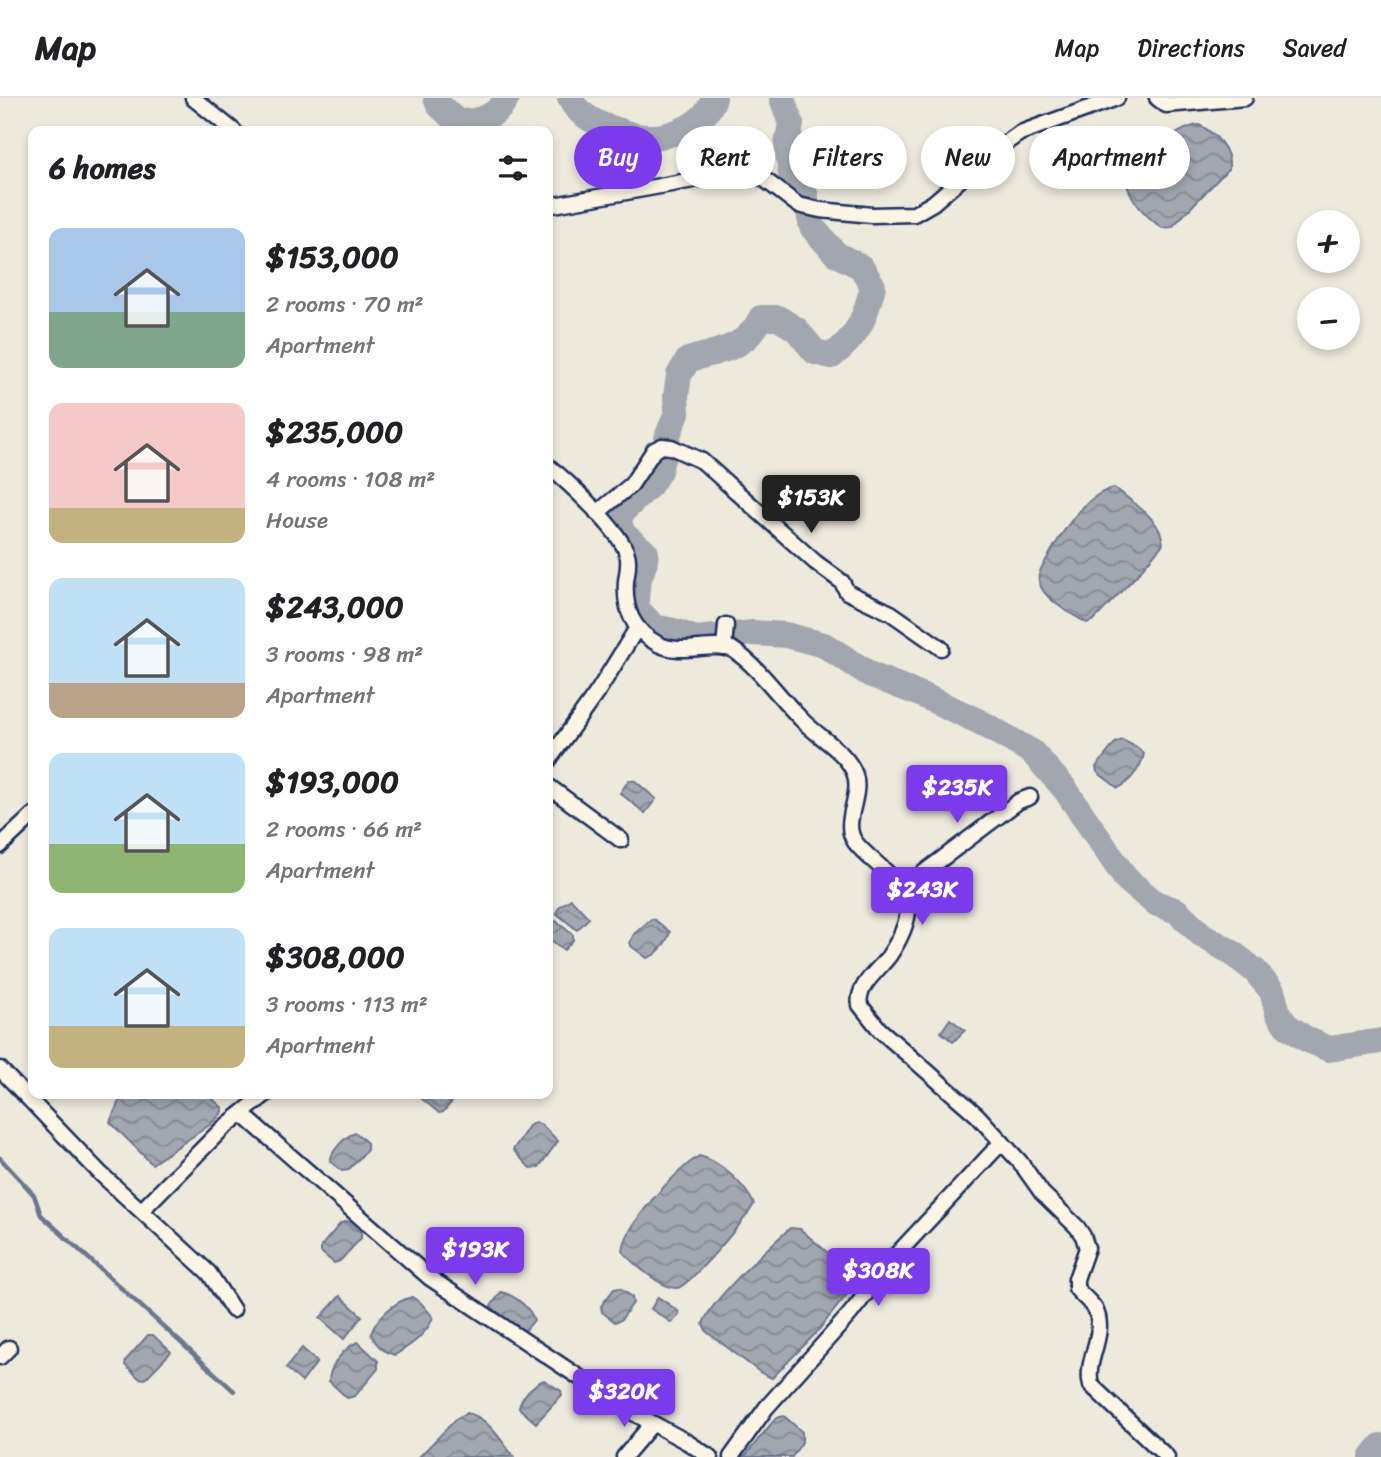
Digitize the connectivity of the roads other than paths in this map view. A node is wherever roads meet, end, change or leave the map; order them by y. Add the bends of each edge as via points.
1 (193, 98) edge
2 (1117, 98) edge
3 (1157, 98) edge
4 (1245, 98) edge
5 (228, 126) edge
6 (553, 205) edge
7 (553, 471) edge
8 (597, 513) junction
9 (726, 625) dead end
10 (637, 628) junction
11 (724, 645) junction
12 (941, 648) dead end
13 (553, 754) edge
14 (553, 790) edge
15 (1030, 797) dead end
16 (28, 820) edge
17 (621, 840) dead end
18 (0, 846) edge
19 (903, 888) junction
20 (0, 1069) edge
21 (28, 1098) edge
22 (29, 1099) edge
23 (260, 1099) edge
24 (242, 1114) junction
25 (1002, 1142) junction
26 (142, 1210) junction
27 (233, 1310) dead end
28 (652, 1424) junction
29 (624, 1457) edge
30 (710, 1457) edge
31 (731, 1457) edge
32 (1167, 1457) edge

1 - 5 street
2 - 6 street via 1020,133 914,214 872,215 798,205 764,179 744,171
3 - 4 street via 1166,105
7 - 8 street
8 - 10 street via 628,556 626,604
8 - 12 street via 631,485 650,455 667,446 702,460 842,582 847,592 891,613
9 - 11 street
10 - 11 street via 671,649
10 - 13 street
11 - 19 street via 738,653 851,767 857,786 849,825 852,837
14 - 17 street
15 - 19 street
16 - 18 street
19 - 25 street via 908,903 906,921 887,958 862,991 860,1005 880,1030
20 - 21 street
22 - 26 street
23 - 24 street
24 - 26 street
24 - 28 street via 430,1278
25 - 31 street via 897,1254 766,1408
25 - 32 street via 1086,1242 1076,1283 1098,1318 1091,1385
26 - 27 street via 209,1273
28 - 29 street
28 - 30 street

